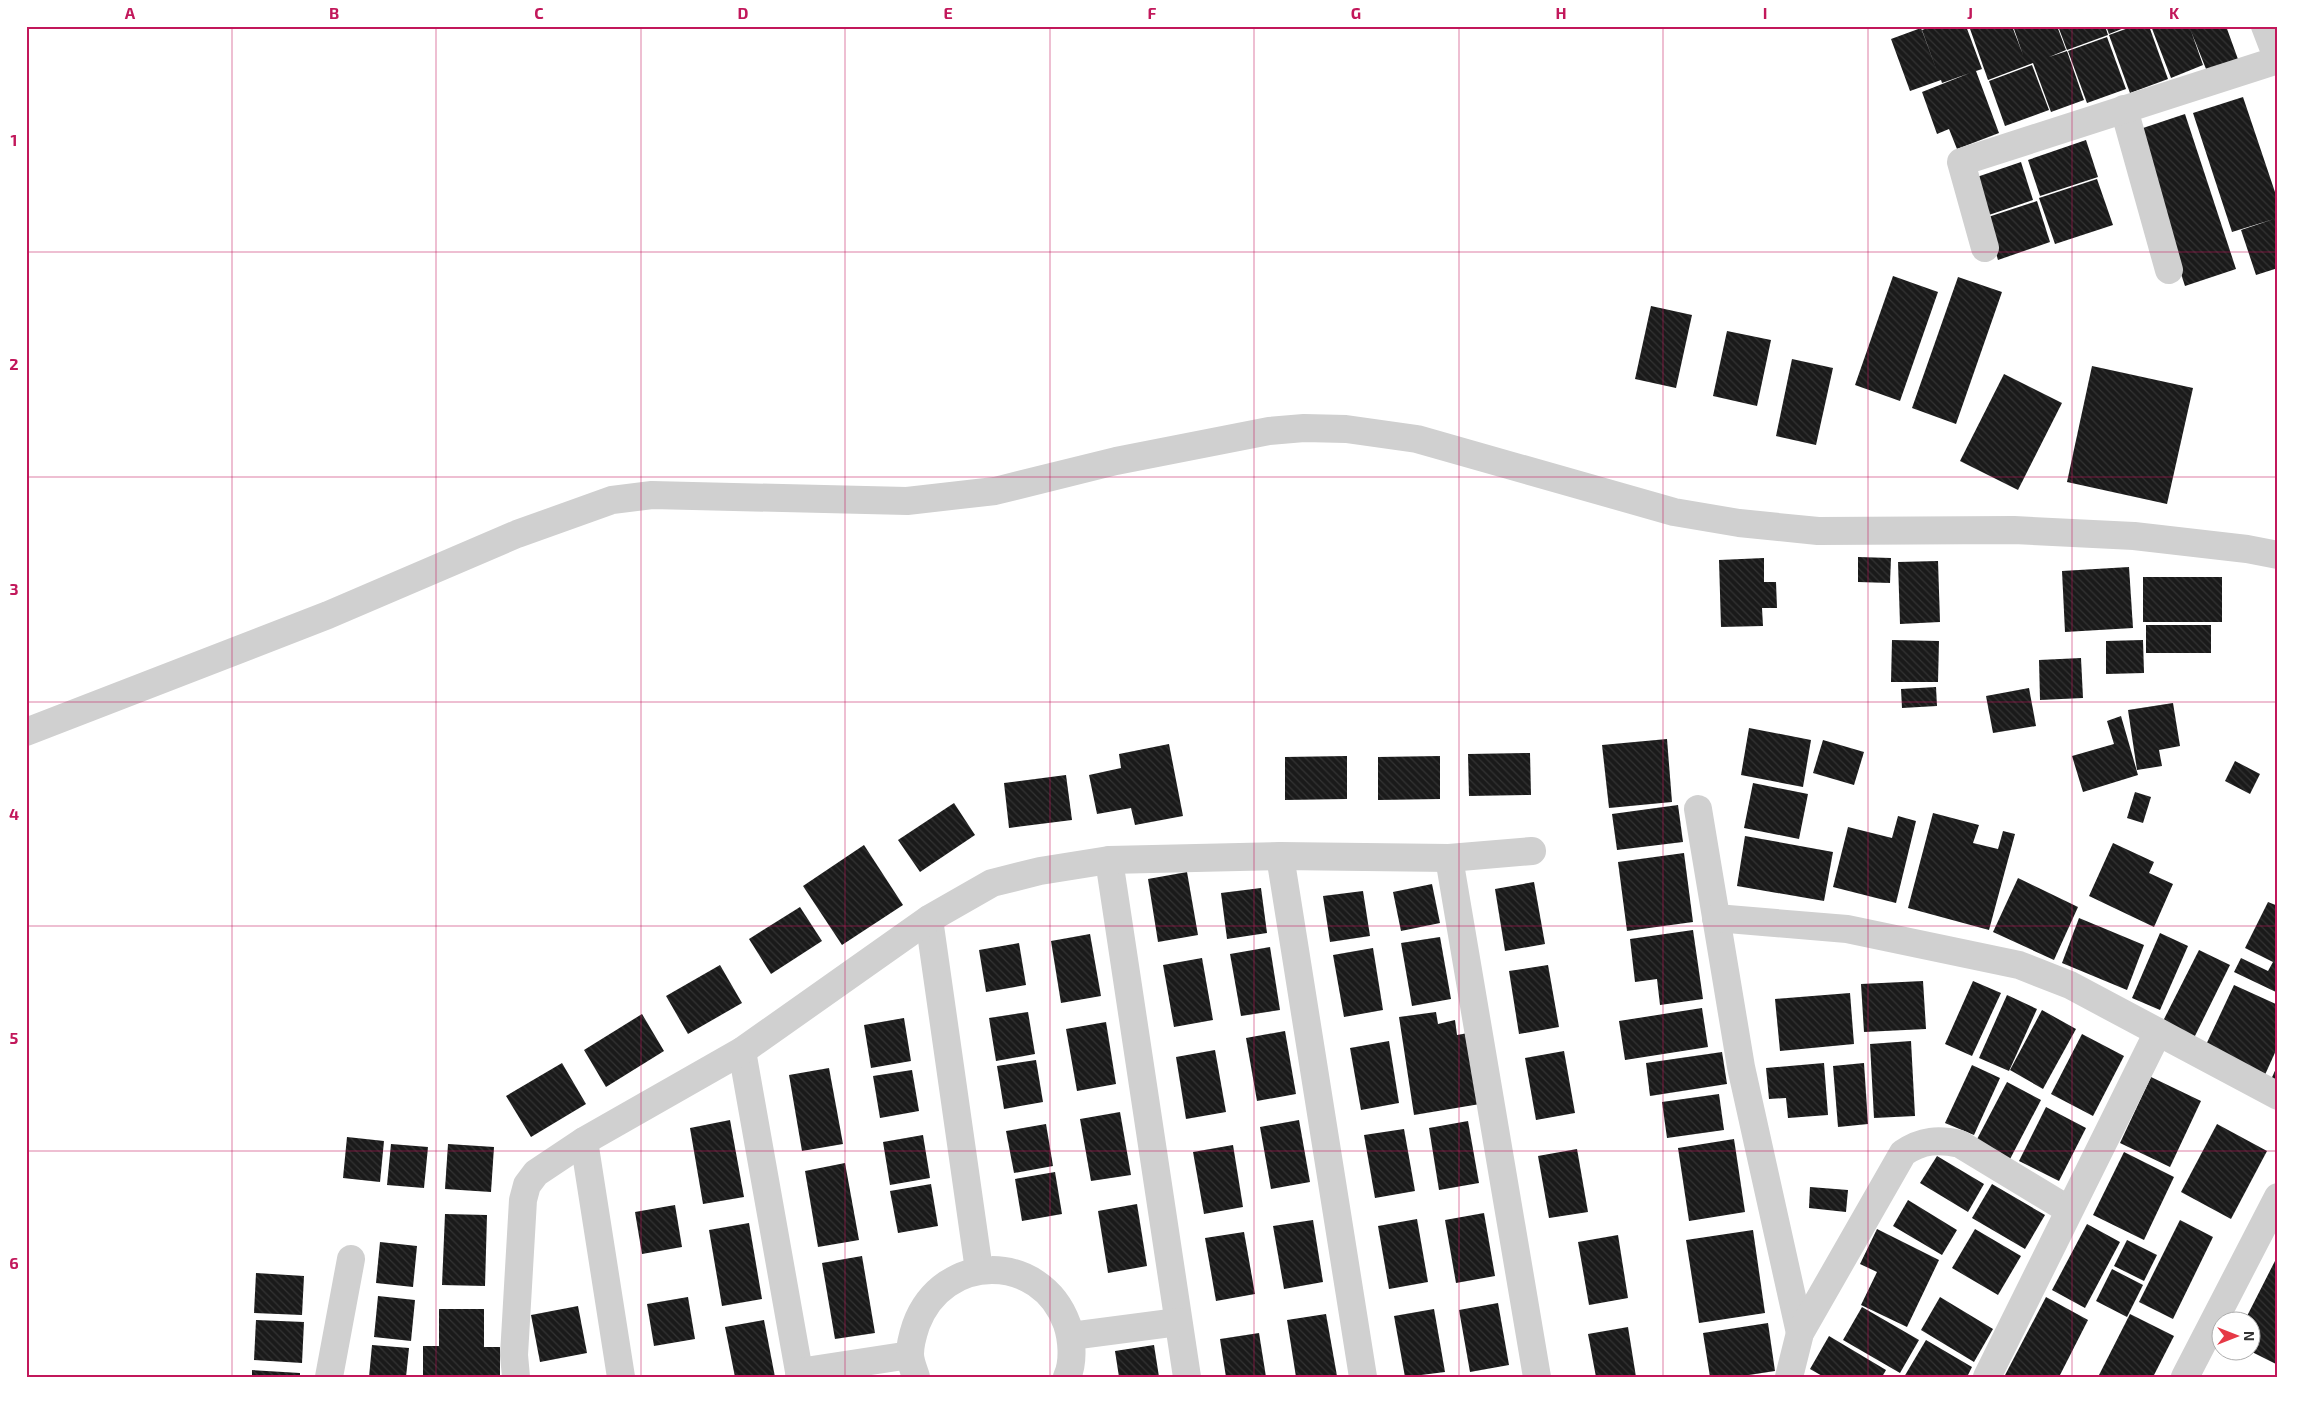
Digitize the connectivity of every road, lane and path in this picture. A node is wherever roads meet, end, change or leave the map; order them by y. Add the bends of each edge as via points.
1 (2265, 26) edge
2 (2124, 109) junction
3 (1985, 248) dead end
4 (2169, 270) dead end
5 (2278, 554) edge
6 (26, 732) edge
7 (1698, 809) dead end
8 (1532, 851) dead end
9 (1280, 856) junction
10 (1448, 858) junction
11 (1108, 860) junction
12 (1716, 918) junction
13 (929, 919) junction
14 (2158, 1032) junction
15 (742, 1051) junction
16 (2278, 1096) edge
17 (584, 1141) junction
18 (2278, 1197) edge
19 (2069, 1210) junction
20 (351, 1259) dead end
21 (979, 1270) junction
22 (1178, 1322) junction
23 (1800, 1333) junction
24 (1071, 1336) junction
25 (913, 1366) edge
26 (799, 1374) edge
27 (329, 1377) edge
28 (516, 1377) edge
29 (621, 1377) edge
30 (1067, 1377) edge
31 (1187, 1377) edge
32 (1363, 1377) edge
33 (1538, 1377) edge
34 (1789, 1377) edge
35 (1987, 1377) edge
36 (2185, 1377) edge

1 - 2 street via 2278,60
2 - 3 street via 1961,162
2 - 4 street
5 - 6 street via 2124,536 2014,530 1818,531 1739,523 1674,512 1417,439 1346,429 1304,428 1269,431 1116,461 995,491 907,501 652,495 612,500 517,534 328,615
7 - 12 street
8 - 10 street
9 - 10 street
9 - 11 street
9 - 32 street
10 - 33 street
11 - 13 street via 992,883
11 - 22 street
12 - 14 street via 1847,929 2019,965 2070,985
12 - 23 street via 1741,1067
13 - 15 street
13 - 21 street
14 - 16 street
14 - 19 street
15 - 17 street
15 - 26 street
17 - 28 street via 536,1173 527,1185 523,1200 514,1355
17 - 29 street
18 - 36 street
19 - 23 street via 1960,1144 1932,1140 1912,1147 1903,1153
19 - 35 street
20 - 27 street
21 - 24 street via 1011,1271 1040,1285 1061,1308
21 - 25 street via 956,1278 936,1291 922,1310 913,1333
22 - 24 street
22 - 31 street
23 - 34 street
24 - 30 street
25 - 26 street

